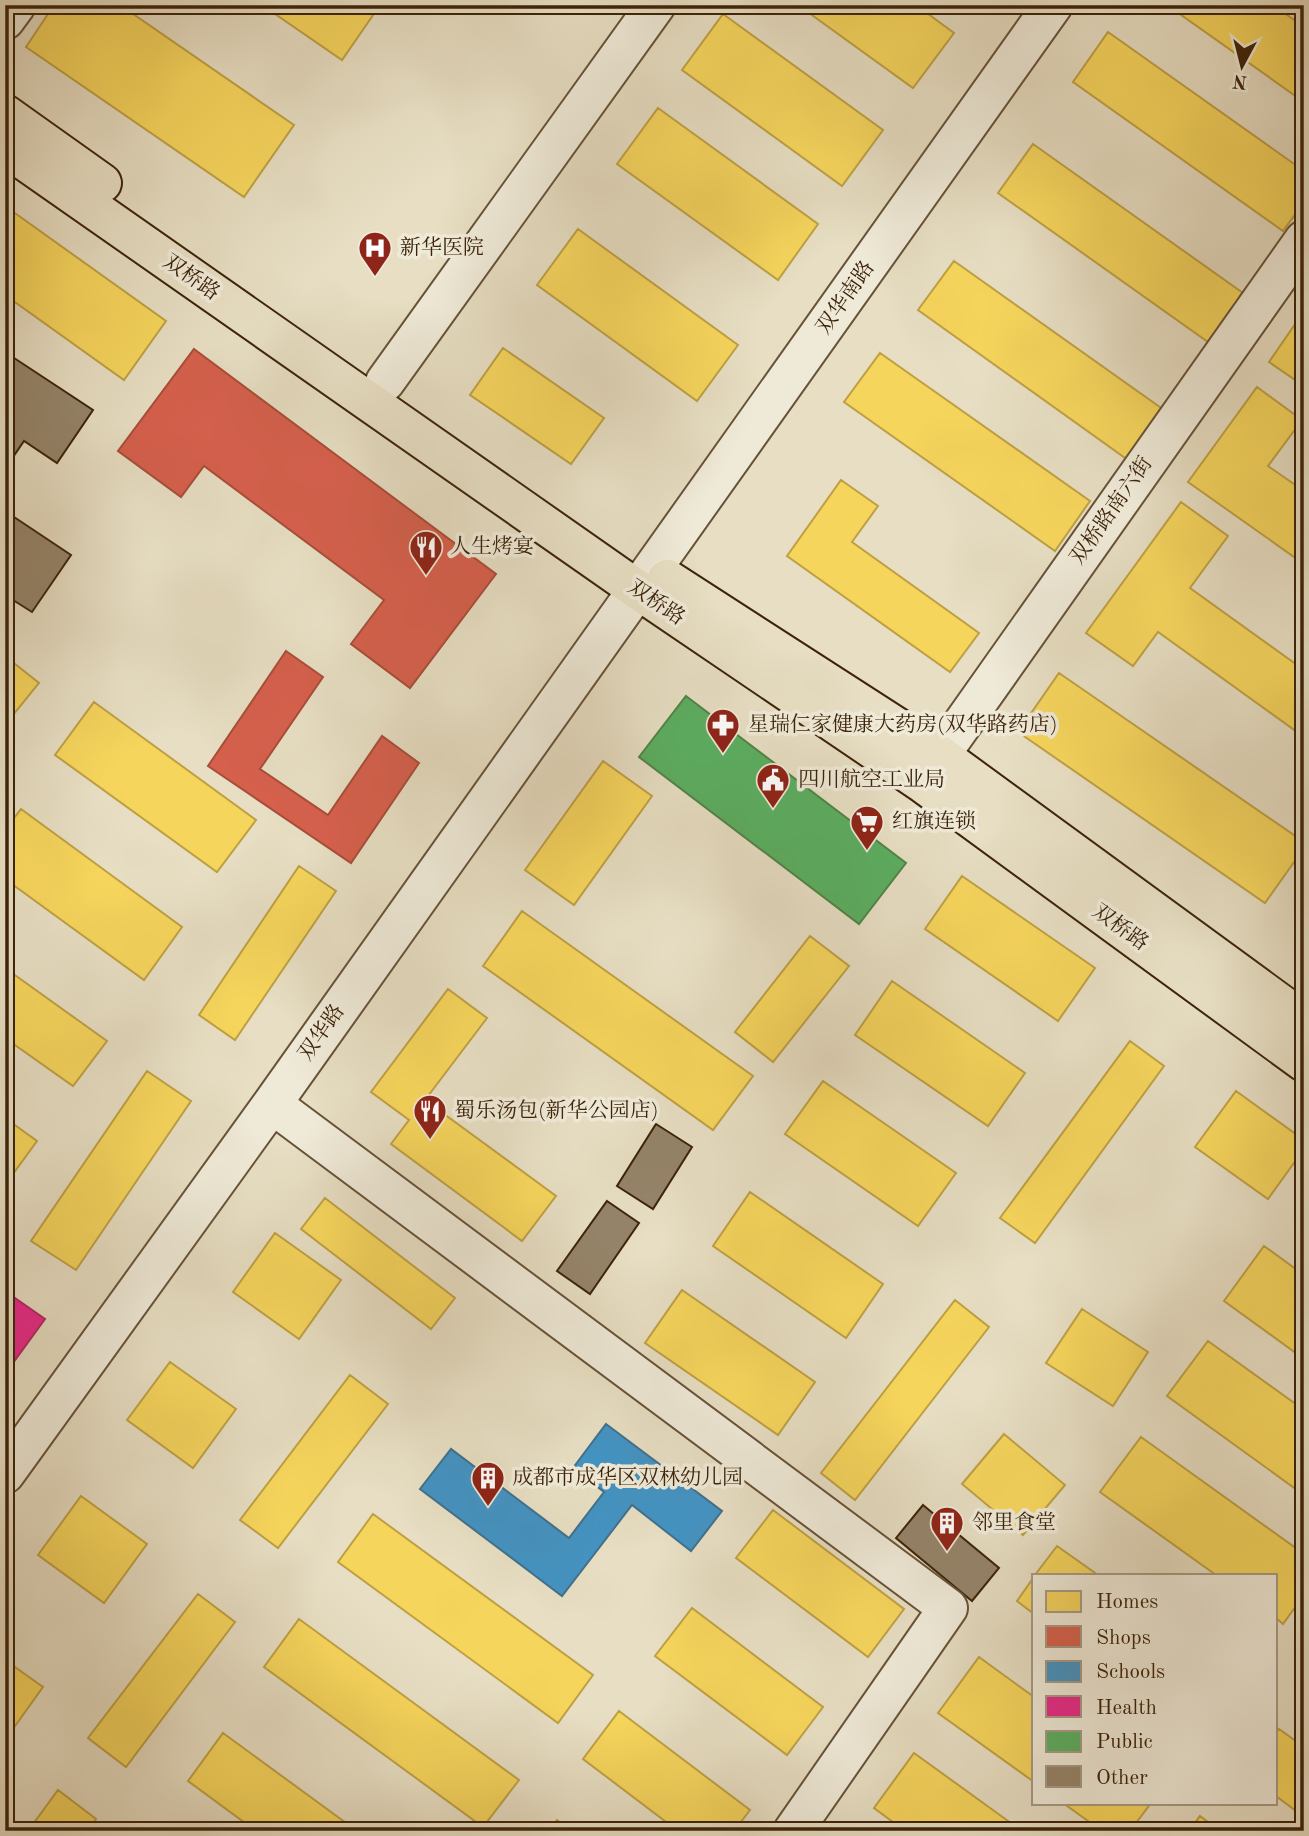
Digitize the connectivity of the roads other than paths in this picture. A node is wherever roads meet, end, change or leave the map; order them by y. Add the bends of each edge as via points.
1 (16, 5) edge
2 (656, 5) edge
3 (1053, 5) edge
4 (5, 20) edge
5 (5, 114) edge
6 (5, 148) edge
7 (1304, 240) edge
8 (385, 382) junction
9 (645, 580) junction
10 (930, 769) junction
11 (1304, 1021) edge
12 (1304, 1062) edge
13 (272, 1104) junction
14 (5, 1474) edge
15 (793, 1831) edge

1 - 4 street
2 - 8 street
3 - 9 street, 双华南路
5 - 8 main road, 双桥路
6 - 9 main road, 双桥路
7 - 10 street, 双桥路南六街
8 - 9 main road, 双桥路
9 - 10 main road, 双桥路
9 - 13 street, 双华路
10 - 11 main road, 双桥路
10 - 12 main road, 双桥路
13 - 14 street, 双华路
13 - 15 street via 948,1608

